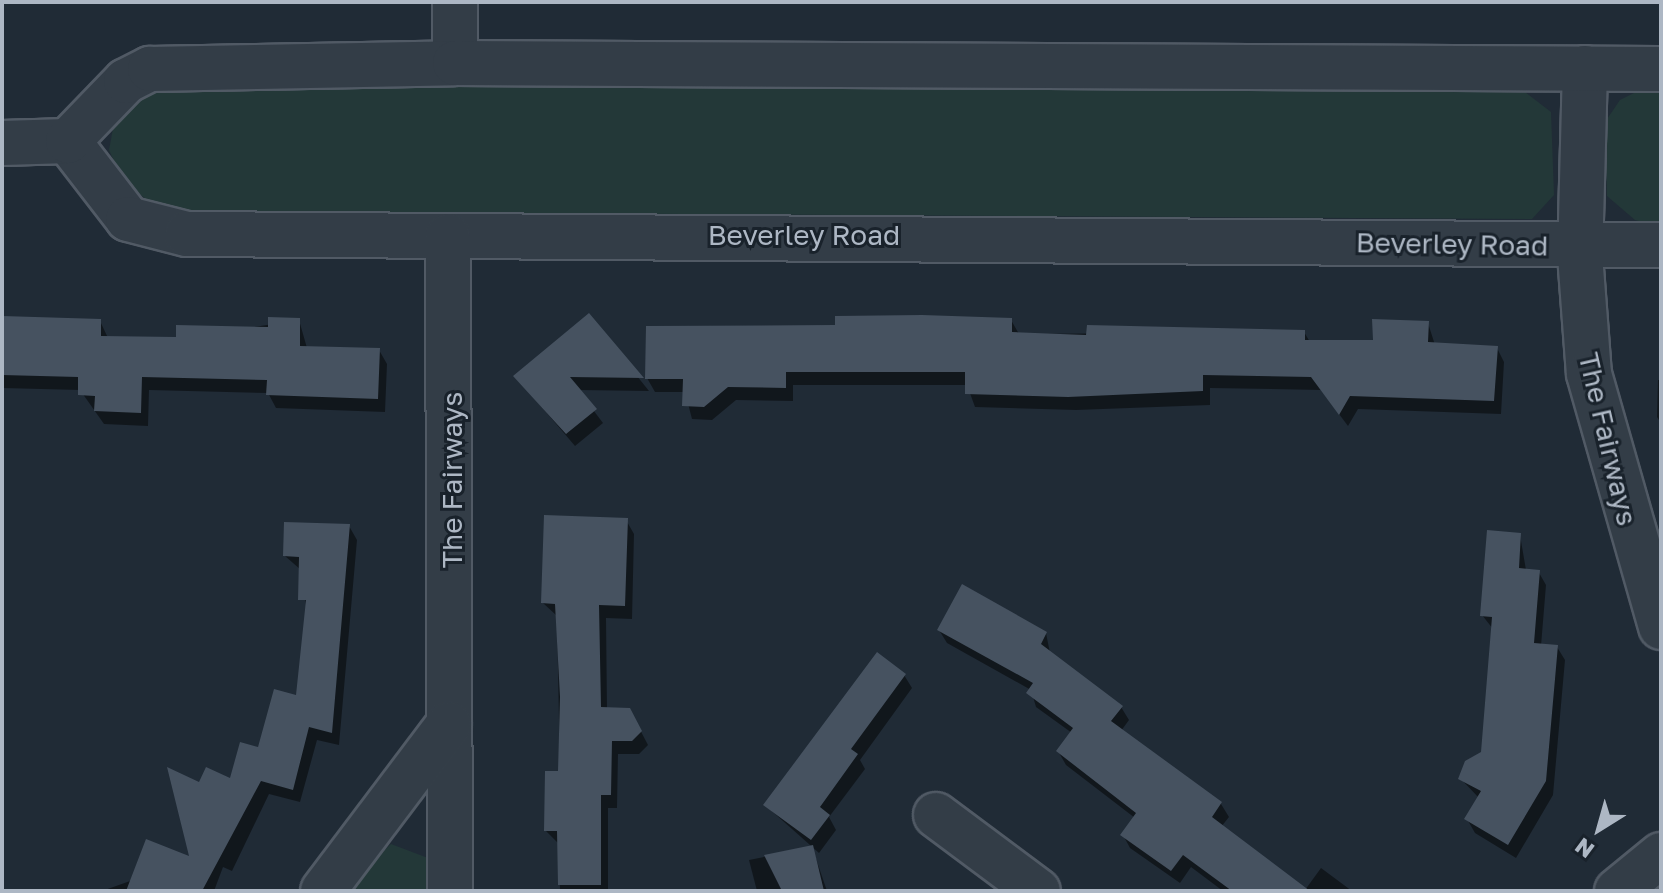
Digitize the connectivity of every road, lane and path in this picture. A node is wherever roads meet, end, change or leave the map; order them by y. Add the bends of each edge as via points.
1 (455, 2) edge
2 (455, 63) junction
3 (1585, 68) junction
4 (1661, 69) edge
5 (68, 141) junction
6 (2, 143) edge
7 (448, 236) junction
8 (1661, 245) edge
9 (1581, 246) junction
10 (1661, 627) edge
11 (449, 724) junction
12 (936, 815) dead end
13 (1661, 855) edge
14 (323, 891) edge
15 (450, 891) edge
16 (1038, 891) edge
17 (1617, 891) edge

1 - 2 street
2 - 3 street
2 - 5 street via 150,69 126,81
3 - 4 street
3 - 9 street, Beverley Road
5 - 6 street
5 - 7 street, Beverley Road via 110,202 150,230
7 - 9 street, Beverley Road
7 - 11 street, The Fairways
8 - 9 street, Beverley Road
9 - 10 street, The Fairways via 1597,414
11 - 14 street
11 - 15 street, The Fairways
12 - 16 street
13 - 17 street

